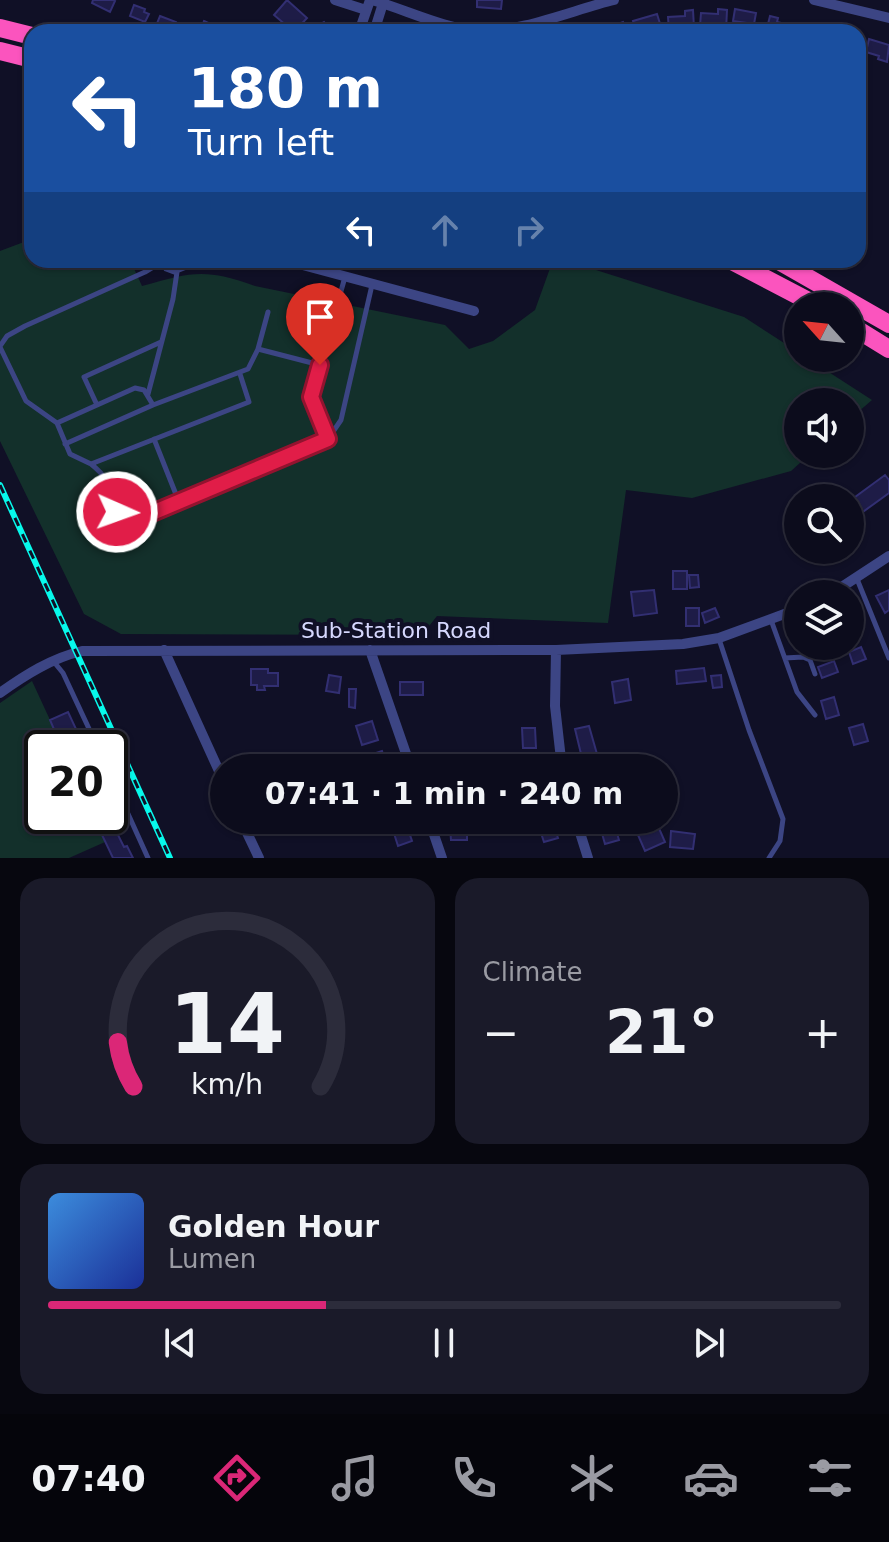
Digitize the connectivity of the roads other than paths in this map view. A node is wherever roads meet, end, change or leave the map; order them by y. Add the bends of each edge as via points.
1 (335, 0) edge
2 (614, 0) edge
3 (814, 0) edge
4 (375, 3) edge
5 (889, 18) edge
6 (363, 24) edge
7 (374, 24) edge
8 (448, 24) edge
9 (525, 24) edge
10 (0, 28) edge
11 (24, 34) edge
12 (0, 51) edge
13 (24, 57) edge
14 (152, 268) edge
15 (166, 268) edge
16 (184, 268) edge
17 (319, 268) edge
18 (745, 268) edge
19 (791, 268) edge
20 (177, 272) junction
21 (346, 276) junction
22 (373, 283) junction
23 (791, 292) edge
24 (474, 311) dead end
25 (268, 312) dead end
26 (889, 324) edge
27 (864, 334) edge
28 (162, 342) junction
29 (0, 346) edge
30 (258, 349) junction
31 (889, 349) edge
32 (320, 365) junction
33 (240, 374) junction
34 (148, 395) junction
35 (97, 405) junction
36 (153, 405) junction
37 (57, 423) junction
38 (154, 439) junction
39 (328, 439) junction
40 (65, 444) junction
41 (91, 464) junction
42 (179, 502) junction
43 (889, 556) edge
44 (857, 579) joint
45 (784, 615) edge
46 (771, 620) junction
47 (719, 638) junction
48 (164, 650) junction
49 (370, 650) junction
50 (556, 650) junction
51 (784, 655) edge
52 (889, 658) edge
53 (786, 660) edge
54 (810, 660) edge
55 (53, 661) junction
56 (815, 674) dead end
57 (0, 693) edge
58 (815, 715) dead end
59 (90, 730) edge
60 (211, 754) edge
61 (406, 754) edge
62 (560, 754) edge
63 (128, 814) edge
64 (248, 834) edge
65 (434, 834) edge
66 (580, 834) edge
67 (148, 858) edge
68 (259, 858) edge
69 (442, 858) edge
70 (588, 858) edge
71 (769, 858) edge

1 - 4 street
2 - 9 street
3 - 5 street
4 - 6 street
4 - 7 street
4 - 8 street
10 - 11 highway
12 - 13 highway
14 - 29 lane via 25,326
15 - 20 lane
16 - 20 lane
17 - 21 street
18 - 23 highway
19 - 26 highway
20 - 28 lane
21 - 22 street
21 - 32 lane
22 - 24 street
22 - 39 lane via 341,420
25 - 30 lane
27 - 31 highway
28 - 34 lane
28 - 35 lane via 84,377
29 - 37 lane via 26,401
30 - 32 lane
30 - 33 lane via 252,365
32 - 39 lane via 311,397
33 - 36 lane
33 - 38 lane via 249,402
34 - 35 lane via 135,388
34 - 36 lane
35 - 37 lane
36 - 40 lane
37 - 40 lane
38 - 41 lane
38 - 42 lane
39 - 42 lane
40 - 41 lane via 70,454
41 - 42 lane via 111,485 117,512 125,521
43 - 44 street
44 - 52 lane
45 - 46 street, Sub-Station Road
46 - 47 street, Sub-Station Road
46 - 51 lane
47 - 50 street, Sub-Station Road
47 - 71 lane via 783,819 780,841
48 - 49 street, Sub-Station Road
48 - 55 street, Sub-Station Road via 82,651
48 - 60 street
49 - 50 street, Sub-Station Road
49 - 61 street
50 - 62 street
53 - 58 lane via 797,692
54 - 56 lane
55 - 57 street, Sub-Station Road
55 - 59 lane
63 - 67 lane
64 - 68 street
65 - 69 street
66 - 70 street

